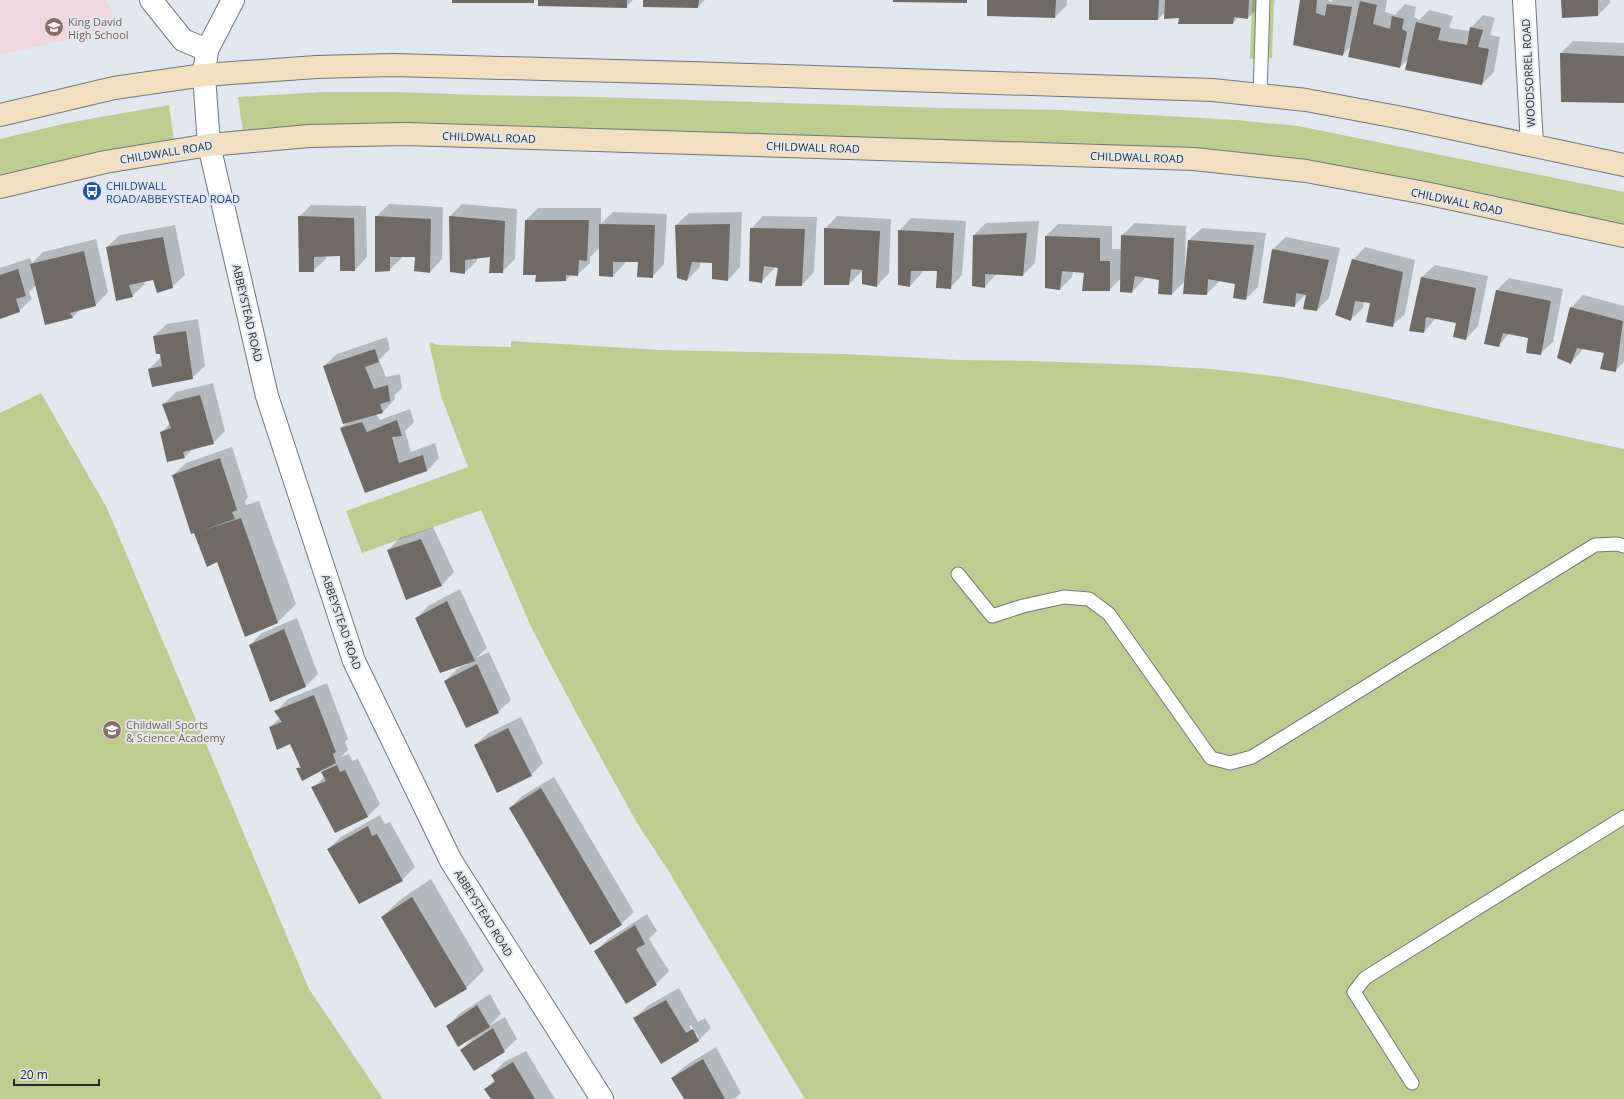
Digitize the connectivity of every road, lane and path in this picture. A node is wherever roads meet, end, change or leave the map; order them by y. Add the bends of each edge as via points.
1 (152, 0) edge
2 (233, 0) edge
3 (1263, 0) edge
4 (1524, 0) edge
5 (207, 50) junction
6 (204, 75) junction
7 (1260, 95) junction
8 (0, 116) edge
9 (209, 145) junction
10 (1532, 145) junction
11 (1624, 165) edge
12 (0, 187) edge
13 (1624, 236) edge
14 (1624, 546) edge
15 (958, 574) dead end
16 (1624, 817) edge
17 (1412, 1083) dead end
18 (602, 1099) edge

1 - 5 street via 183,40
2 - 5 street
3 - 7 lane
4 - 10 street, WOODSORREL ROAD
5 - 6 street, ABBEYSTEAD ROAD
6 - 7 main road via 316,67 393,65 690,72 1213,90
6 - 8 main road via 114,88
6 - 9 street, ABBEYSTEAD ROAD
7 - 10 main road via 1306,100
9 - 12 main road, CHILDWALL ROAD via 105,162
9 - 13 main road, CHILDWALL ROAD via 309,136 406,134 1194,159 1306,171 1425,193
9 - 18 street, ABBEYSTEAD ROAD via 267,396 354,661 451,861
10 - 11 main road
14 - 15 lane via 1595,545 1252,757 1230,763 1211,758 1109,614 1089,599 1064,597 992,616
16 - 17 lane via 1365,978 1354,992

